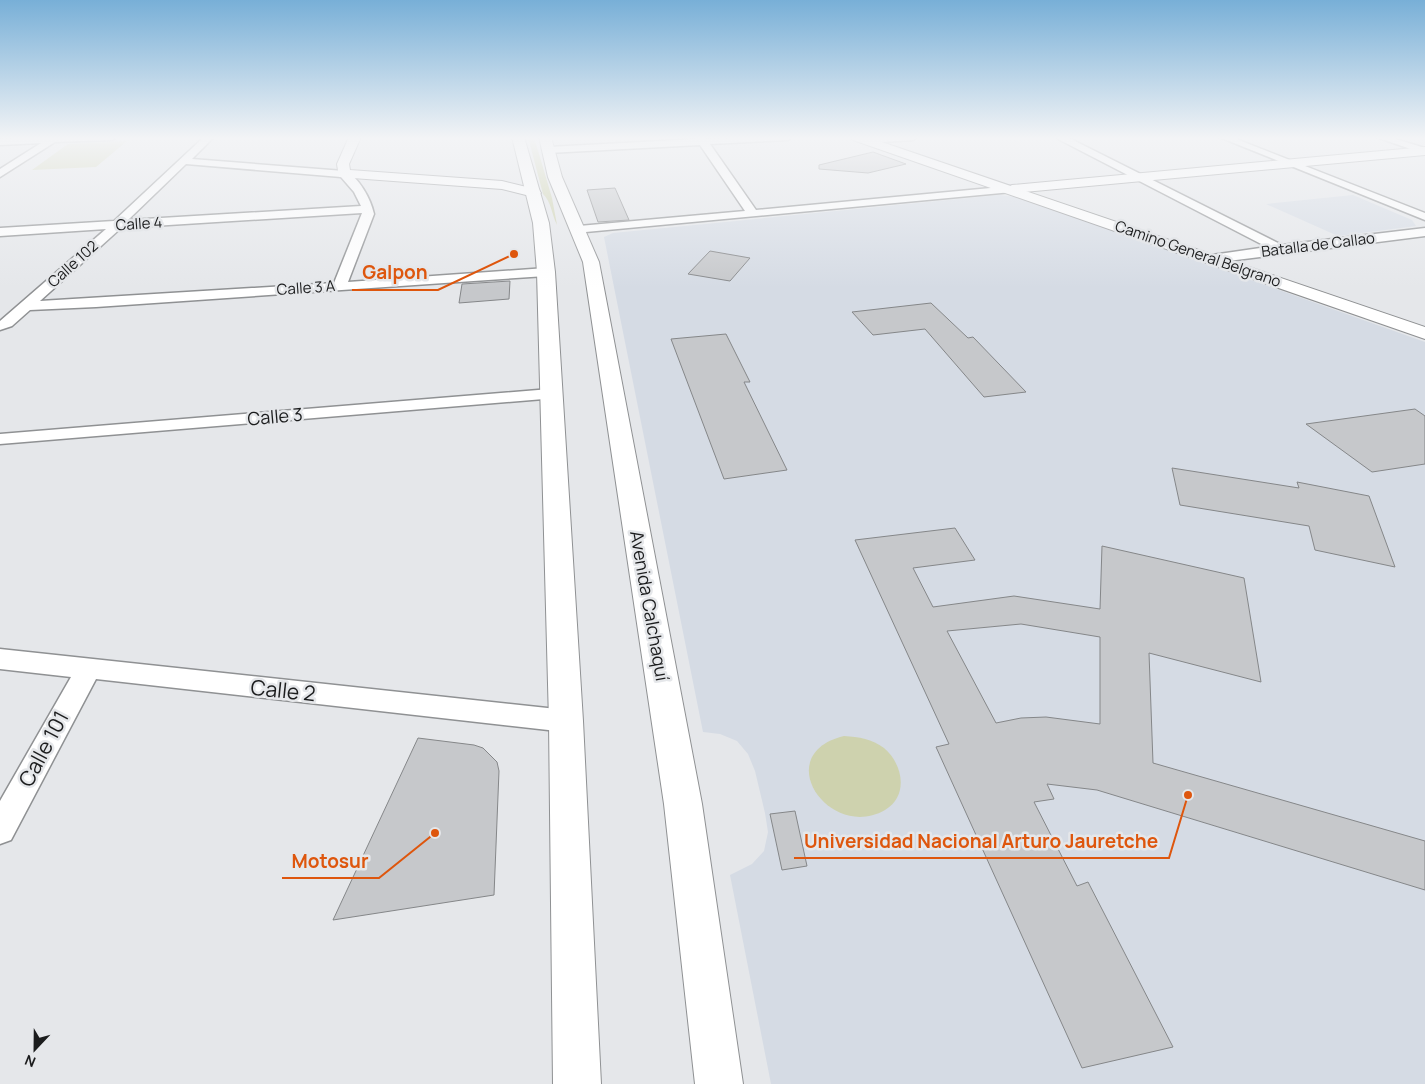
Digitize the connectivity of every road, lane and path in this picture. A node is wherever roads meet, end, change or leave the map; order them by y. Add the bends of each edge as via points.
1 (156, 188) edge
2 (356, 188) edge
3 (512, 188) edge
4 (532, 188) edge
5 (557, 188) edge
6 (735, 188) edge
7 (1008, 188) edge
8 (1027, 188) edge
9 (1158, 188) edge
10 (1350, 188) edge
11 (1012, 189) junction
12 (534, 193) junction
13 (368, 209) junction
14 (753, 214) junction
15 (1425, 217) edge
16 (542, 223) junction
17 (117, 225) junction
18 (566, 231) junction
19 (0, 232) edge
20 (1425, 232) edge
21 (1280, 249) junction
22 (1212, 259) junction
23 (546, 272) junction
24 (339, 286) junction
25 (96, 303) junction
26 (26, 306) junction
27 (4, 324) edge
28 (1425, 333) edge
29 (550, 394) junction
30 (0, 439) edge
31 (0, 659) edge
32 (89, 669) junction
33 (566, 721) junction
34 (0, 830) edge
35 (577, 1084) edge
36 (719, 1084) edge

1 - 17 street, Calle 102
2 - 13 street
3 - 12 main road
4 - 12 main road
5 - 18 main road, Avenida Calchaquí
6 - 14 street
7 - 11 main road, Camino General Belgrano
8 - 11 main road
9 - 21 street
10 - 15 street
11 - 14 street
11 - 22 main road, Camino General Belgrano
12 - 16 main road
13 - 17 street, Calle 4
13 - 24 street
14 - 18 street
16 - 18 main road
16 - 23 main road
17 - 19 street, Calle 4
17 - 26 street, Calle 102
18 - 36 main road, Avenida Calchaquí via 591,262 683,804
20 - 21 street, Batalla de Callao
21 - 22 street, Batalla de Callao
22 - 28 main road, Camino General Belgrano
23 - 24 street, Calle 3 A
23 - 29 main road
24 - 25 street, Calle 3 A
25 - 26 street, Calle 3 A
25 - 27 street, Calle 3 A
26 - 27 street, Calle 102
29 - 30 street, Calle 3
29 - 33 main road
31 - 32 street, Calle 2
32 - 33 street, Calle 2
32 - 34 street, Calle 101
33 - 35 main road

